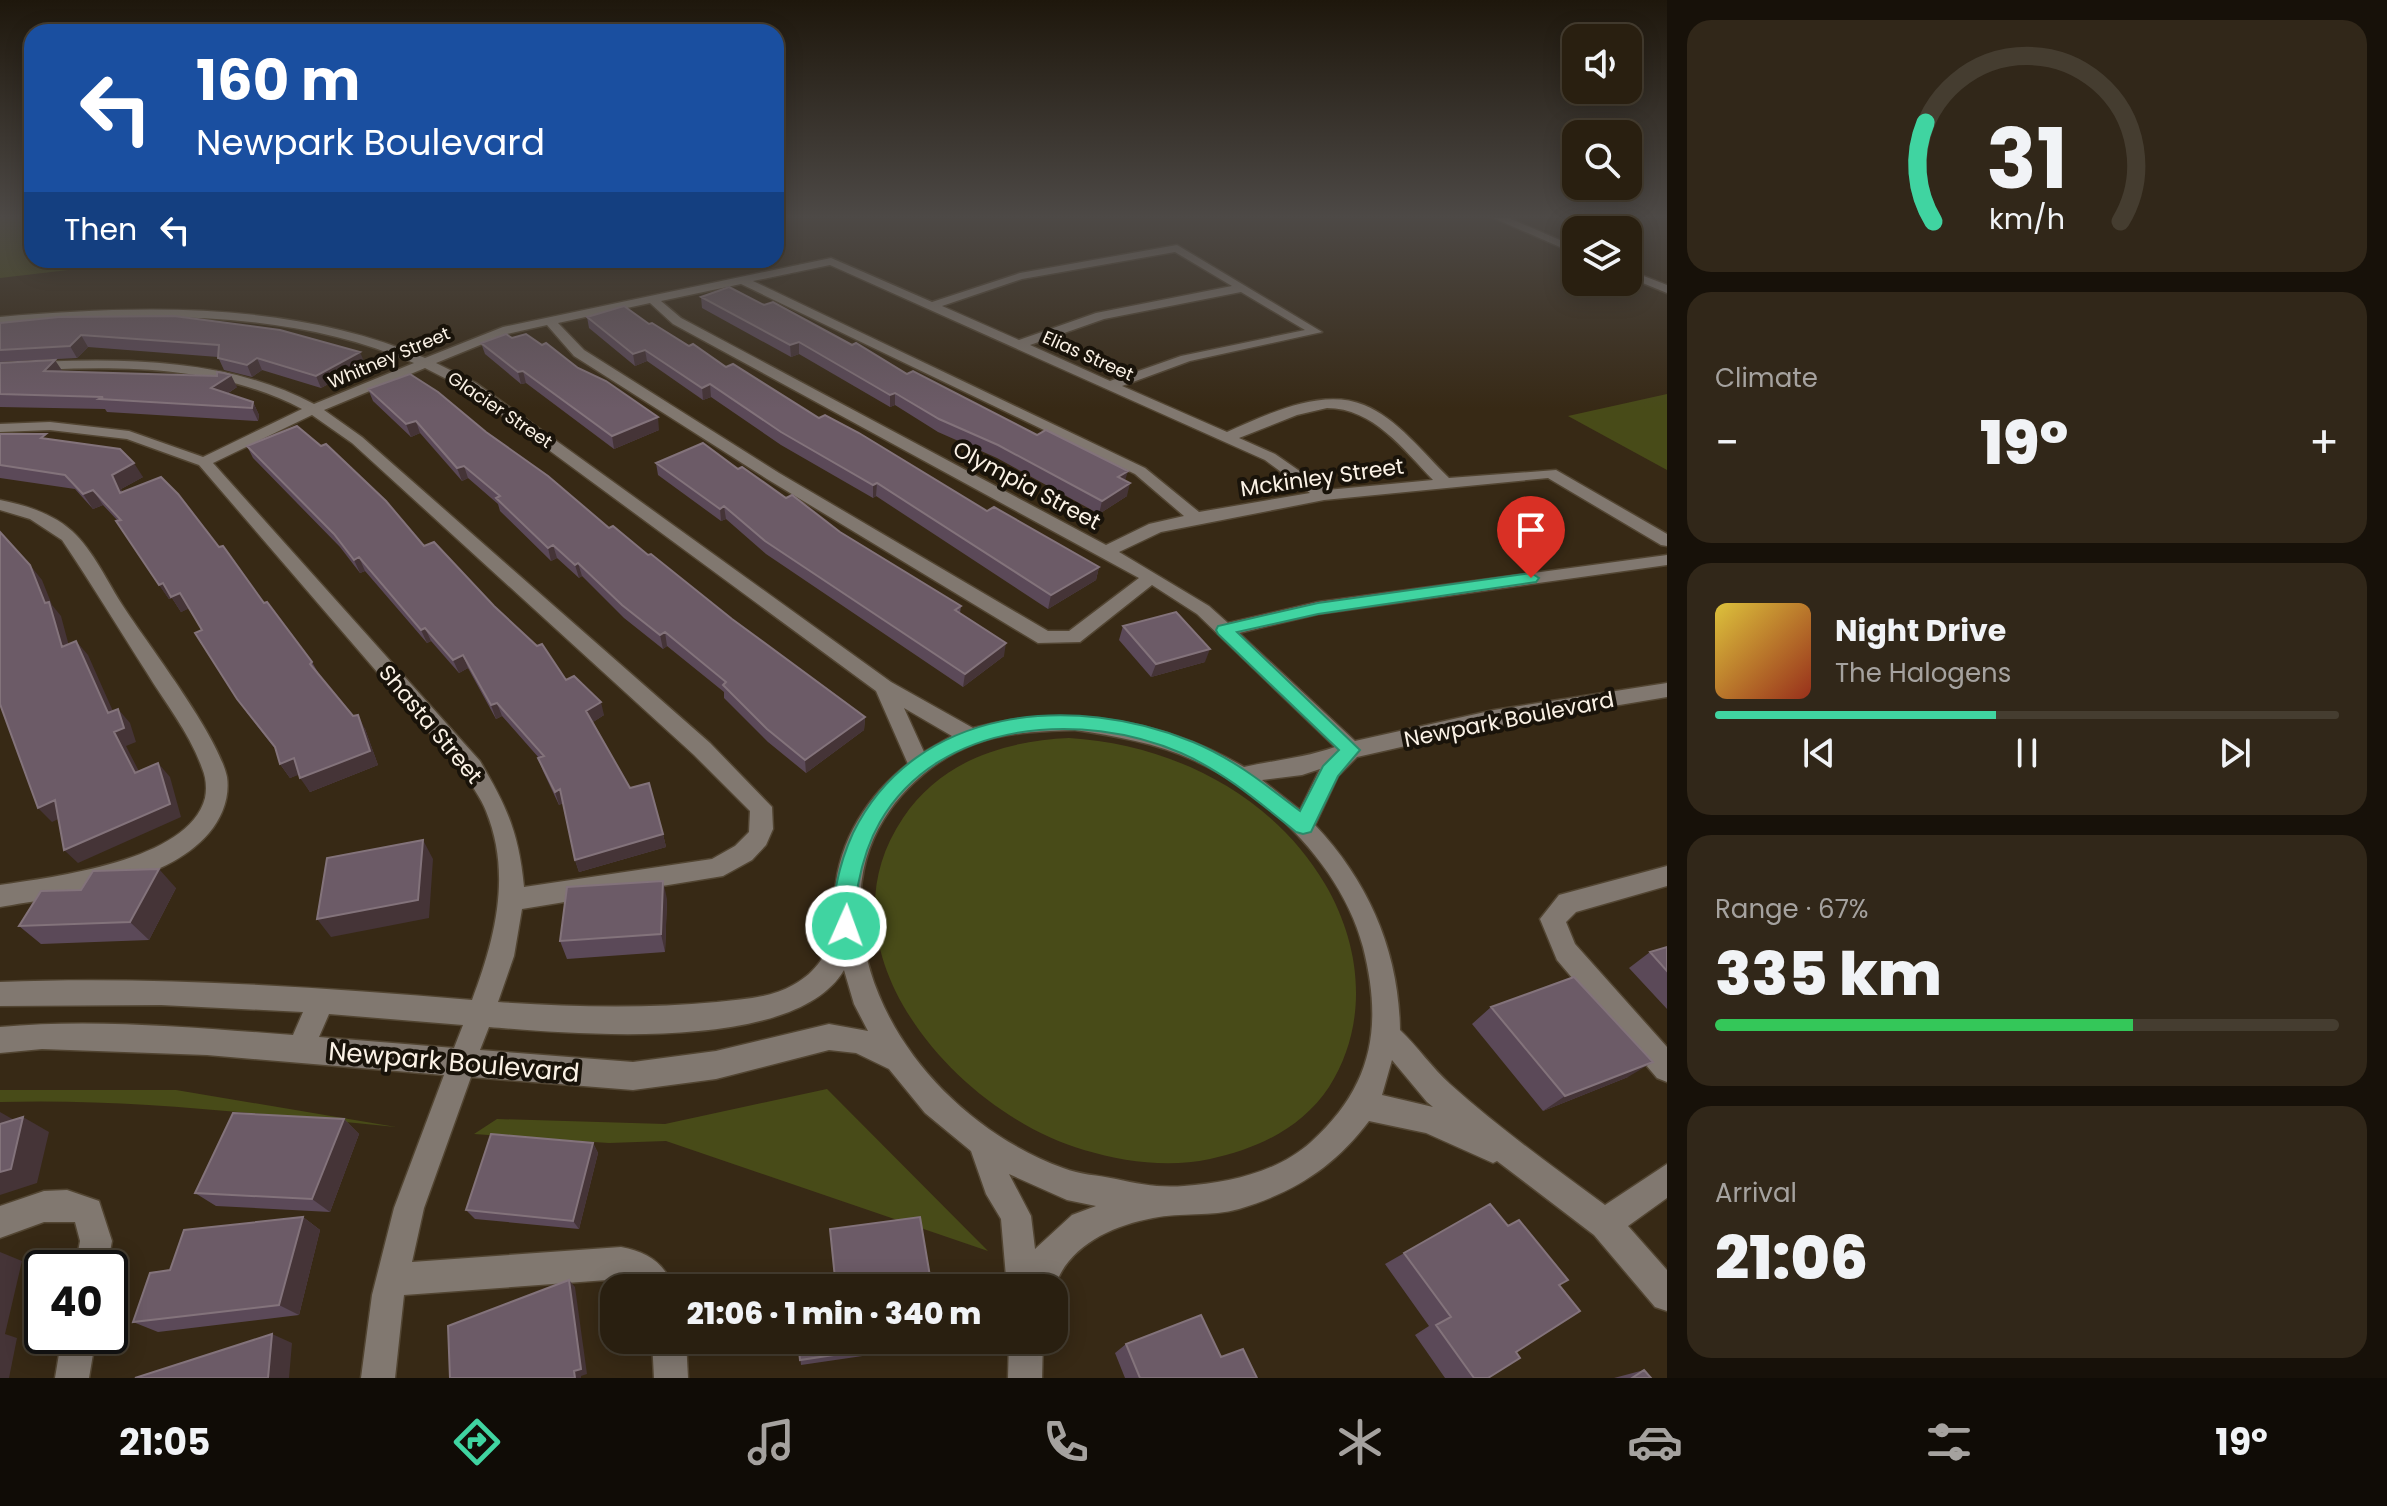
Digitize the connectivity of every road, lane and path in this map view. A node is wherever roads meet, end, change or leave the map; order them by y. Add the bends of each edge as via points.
1 (747, 280) edge
2 (874, 280) edge
3 (1007, 280) edge
4 (1230, 280) edge
5 (1646, 280) edge
6 (744, 281) junction
7 (1243, 288) junction
8 (1667, 289) edge
9 (652, 299) junction
10 (931, 306) junction
11 (0, 321) edge
12 (550, 321) junction
13 (1019, 345) junction
14 (425, 361) junction
15 (0, 368) edge
16 (1112, 385) junction
17 (314, 409) junction
18 (0, 428) edge
19 (1228, 437) junction
20 (204, 462) junction
21 (1446, 484) junction
22 (1324, 495) junction
23 (0, 505) edge
24 (1196, 518) junction
25 (1667, 541) edge
26 (1106, 552) junction
27 (1667, 560) edge
28 (1151, 577) junction
29 (1224, 630) junction
30 (884, 687) junction
31 (1667, 690) edge
32 (971, 737) junction
33 (1351, 750) junction
34 (919, 764) junction
35 (1241, 776) junction
36 (1303, 826) junction
37 (1667, 876) edge
38 (0, 896) edge
39 (510, 900) junction
40 (846, 926) junction
41 (0, 994) edge
42 (321, 1001) junction
43 (480, 1013) junction
44 (1386, 1036) junction
45 (0, 1040) edge
46 (300, 1050) junction
47 (898, 1061) junction
48 (462, 1063) junction
49 (1667, 1068) edge
50 (1363, 1105) junction
51 (982, 1142) junction
52 (1519, 1160) junction
53 (1667, 1179) edge
54 (1153, 1202) junction
55 (0, 1222) edge
56 (1605, 1224) junction
57 (94, 1250) edge
58 (646, 1274) edge
59 (1022, 1274) edge
60 (1042, 1274) edge
61 (391, 1280) junction
62 (1667, 1295) edge
63 (76, 1354) edge
64 (670, 1354) edge
65 (1026, 1354) edge
66 (72, 1378) edge
67 (378, 1378) edge
68 (671, 1378) edge
69 (1025, 1378) edge

1 - 6 street, Whitney Street
2 - 10 street, Elias Street
3 - 10 street
4 - 7 street
5 - 8 street
6 - 9 street, Whitney Street
6 - 24 street via 1140,471
7 - 13 street via 1114,312
7 - 16 street via 1316,332 1165,364
9 - 12 street, Whitney Street
9 - 26 street, Olympia Street via 677,321
10 - 13 street, Elias Street
11 - 14 street, Glacier Street via 137,314 239,317 344,333
12 - 14 street, Whitney Street via 503,331
12 - 28 street via 579,353 1045,638 1073,637
13 - 16 street, Elias Street
14 - 17 street, Whitney Street
14 - 30 street, Glacier Street via 471,386
15 - 17 street via 117,364 176,370 234,379
16 - 19 street, Elias Street
17 - 20 street, Whitney Street
17 - 39 street via 368,450 761,807 765,820 758,840 741,857 715,869
18 - 20 street, Shasta Street via 50,426 129,435
19 - 21 street via 1288,413 1348,405 1372,415
19 - 22 street, Elias Street via 1270,457
20 - 39 street, Shasta Street via 472,767 497,810 509,853
21 - 22 street, Mckinley Street
21 - 25 street, Mckinley Street via 1551,473
22 - 24 street, Mckinley Street
23 - 38 street via 28,511 68,536 188,722 214,770 217,788 214,805 200,826 154,860
24 - 26 street, Mckinley Street via 1155,528
26 - 28 street, Olympia Street
27 - 29 street via 1318,608
28 - 29 street, Olympia Street
29 - 33 street, Olympia Street
30 - 32 street, Glacier Street
30 - 34 street, Glacier Street
31 - 33 street, Newpark Boulevard via 1494,718
32 - 34 street
32 - 35 street via 1021,724 1075,722 1131,729 1187,747
33 - 35 street, Newpark Boulevard via 1302,767
33 - 36 street via 1330,771
34 - 40 street via 872,816 857,849 847,886
35 - 36 street
36 - 44 street via 1341,871 1369,923 1385,978
37 - 49 street via 1568,903 1552,919 1566,952
39 - 43 street, Shasta Street via 501,956
40 - 43 street via 842,952 828,975 805,994 777,1005 657,1020
40 - 47 street via 854,970 871,1016
41 - 42 street via 103,990
42 - 43 street
42 - 46 street
43 - 48 street, Shasta Street
44 - 50 street
44 - 52 street via 1437,1092
45 - 46 street, Newpark Boulevard via 42,1036
46 - 48 street, Newpark Boulevard
47 - 48 street, Newpark Boulevard via 858,1040 829,1037 716,1065 633,1076
47 - 51 street via 936,1104
48 - 61 street, Shasta Street via 409,1208
50 - 52 street via 1427,1119
50 - 54 street via 1314,1160 1241,1194
51 - 54 street via 1064,1184
51 - 59 street via 1016,1216
52 - 56 street
53 - 56 street
54 - 60 street via 1083,1226 1047,1258
55 - 57 street via 51,1205 74,1204 88,1212
56 - 62 street
58 - 61 street via 621,1263
61 - 67 street, Shasta Street
63 - 66 street
64 - 68 street
65 - 69 street

